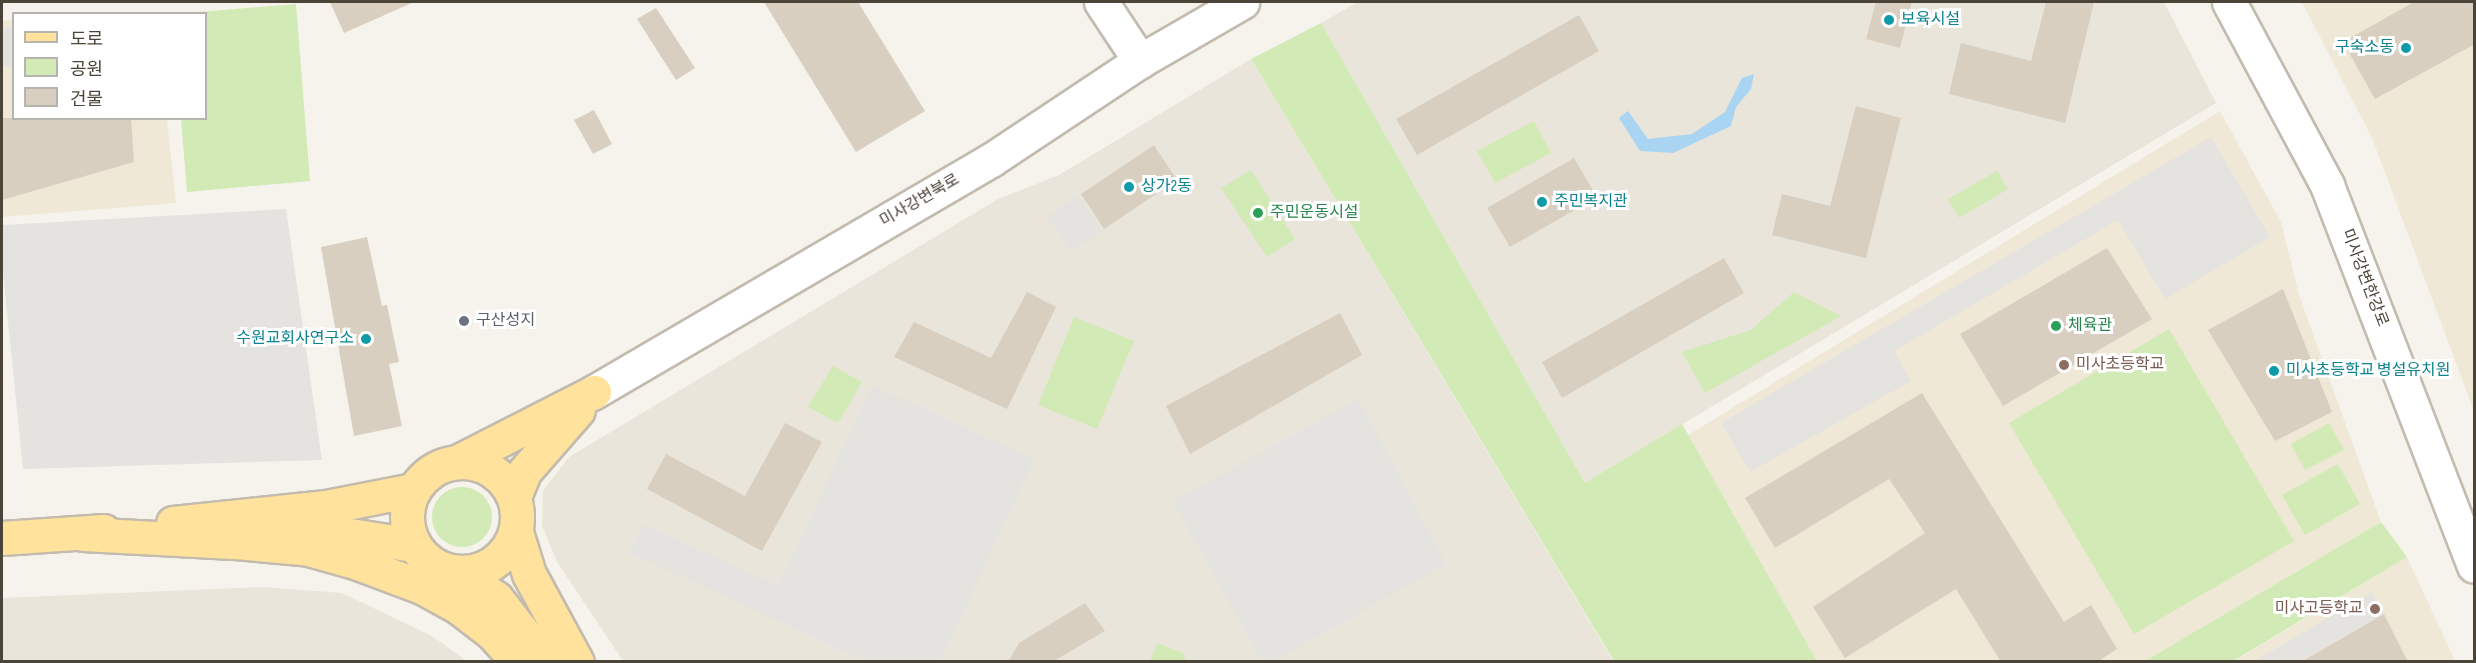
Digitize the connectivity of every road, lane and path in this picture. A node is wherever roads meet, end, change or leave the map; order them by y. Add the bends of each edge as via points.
1 (1101, 2) edge
2 (1242, 2) edge
3 (2229, 2) edge
4 (1140, 61) junction
5 (594, 392) junction
6 (457, 462) junction
7 (413, 490) junction
8 (514, 497) junction
9 (200, 520) junction
10 (516, 532) junction
11 (83, 534) junction
12 (2, 538) edge
13 (413, 545) junction
14 (2475, 566) edge
15 (459, 573) junction
16 (518, 662) edge
17 (546, 662) edge
18 (577, 662) edge

1 - 4 street
2 - 4 street, 미사강변북로
3 - 14 street, 미사강변한강로 via 2327,184
4 - 5 street, 미사강변북로 via 991,160
5 - 6 main road
5 - 8 main road via 524,472
6 - 7 main road via 425,475
6 - 8 main road via 491,470
7 - 9 main road via 326,507
7 - 13 main road via 406,508 406,527
8 - 10 main road
9 - 11 main road
9 - 13 main road via 330,530
10 - 15 main road via 495,562 478,571
10 - 18 main road via 529,573
11 - 12 main road
11 - 16 main road via 309,549 355,562 422,587 458,607 492,633
13 - 15 main road via 425,560
15 - 17 main road via 495,597

